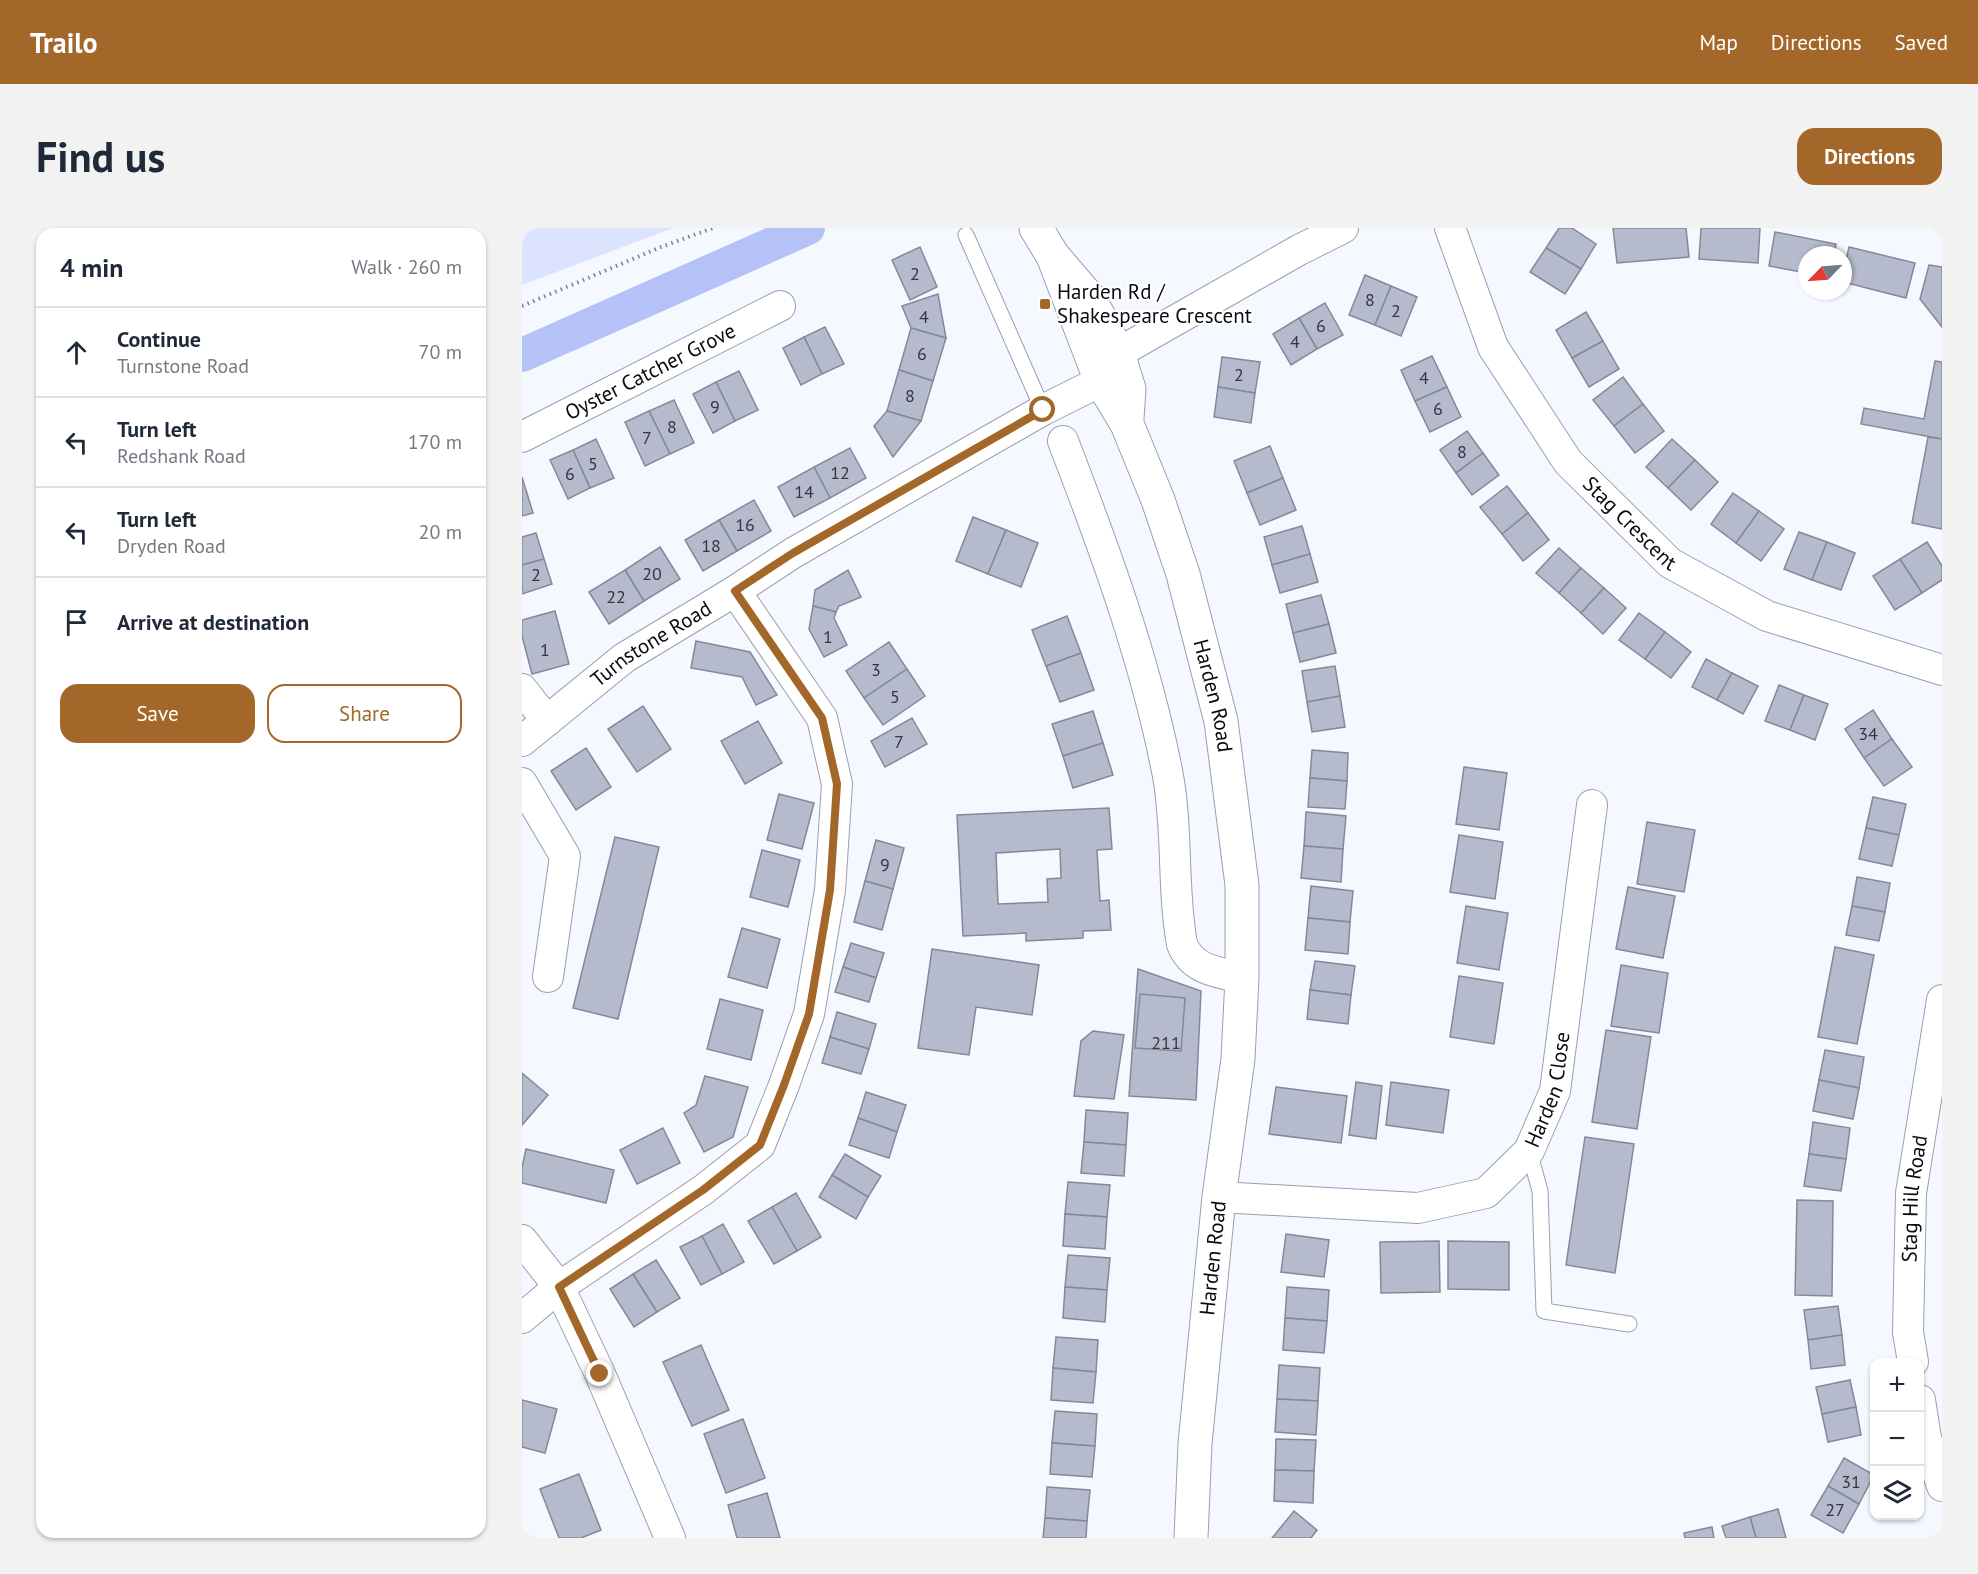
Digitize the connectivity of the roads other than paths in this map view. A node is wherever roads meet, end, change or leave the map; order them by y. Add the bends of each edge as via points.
1 (1036, 228) edge
2 (1343, 228) edge
3 (1450, 228) edge
4 (966, 235) dead end
5 (1053, 256) junction
6 (780, 306) dead end
7 (1118, 353) junction
8 (1101, 381) junction
9 (1043, 410) junction
10 (1127, 424) junction
11 (522, 437) edge
12 (1063, 441) dead end
13 (735, 591) junction
14 (1942, 670) edge
15 (522, 689) edge
16 (547, 721) junction
17 (522, 741) edge
18 (522, 783) edge
19 (1591, 806) dead end
20 (548, 977) dead end
21 (1242, 978) junction
22 (1942, 1000) edge
23 (1529, 1151) junction
24 (1219, 1197) junction
25 (522, 1240) edge
26 (559, 1287) junction
27 (522, 1318) edge
28 (1629, 1324) dead end
29 (1912, 1358) edge
30 (1922, 1412) edge
31 (1942, 1486) edge
32 (670, 1538) edge
33 (1191, 1538) edge

1 - 5 street, Harden Road
2 - 7 street
3 - 14 street, Stag Crescent via 1493,347 1568,462 1670,563 1767,616
4 - 9 lane
5 - 7 street, Harden Road via 1089,298
5 - 8 street, Harden Road
6 - 11 street, Oyster Catcher Grove
7 - 10 street, Harden Road via 1129,389
8 - 9 street, Turnstone Road
8 - 10 street, Harden Road
9 - 13 street, Turnstone Road via 793,553
10 - 21 street, Harden Road via 1183,574 1221,721 1242,885
12 - 21 street via 1109,524 1168,776 1182,944 1197,965
13 - 16 street, Turnstone Road via 624,658
13 - 26 street via 822,718 837,784 830,890 809,1014 760,1145 703,1190
15 - 16 street
16 - 17 street, Turnstone Road
18 - 20 street via 565,856
19 - 23 street, Harden Close via 1555,1090
21 - 24 street, Harden Road via 1238,1059
22 - 29 street, Stag Hill Road via 1911,1193 1908,1332
23 - 24 street, Harden Close via 1486,1193 1418,1208
23 - 28 lane via 1540,1191 1544,1311
24 - 33 street, Harden Road via 1195,1444
25 - 26 street
26 - 27 street
26 - 32 street
30 - 31 street

